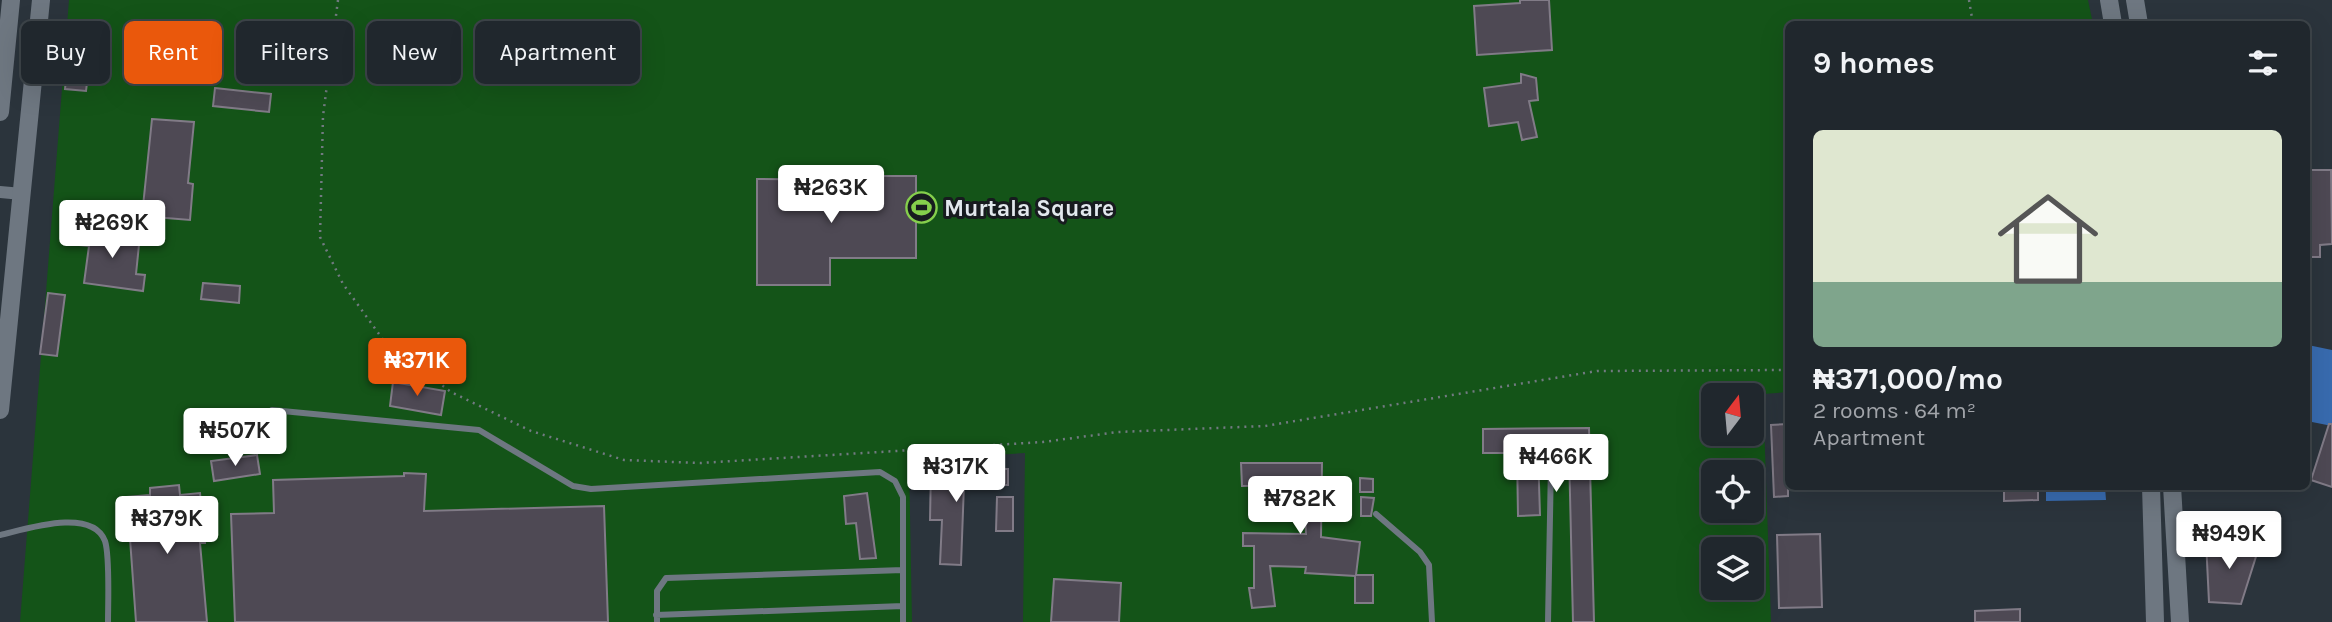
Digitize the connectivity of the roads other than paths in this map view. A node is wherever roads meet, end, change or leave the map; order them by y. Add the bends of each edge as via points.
1 (11, 0) edge
2 (41, 0) edge
3 (2109, 0) edge
4 (2135, 0) edge
5 (2112, 21) edge
6 (2138, 21) edge
7 (0, 112) edge
8 (0, 192) edge
9 (22, 194) junction
10 (0, 410) edge
11 (272, 410) dead end
12 (1551, 464) dead end
13 (2151, 490) edge
14 (2172, 490) edge
15 (1376, 514) dead end
16 (0, 535) edge
17 (903, 570) junction
18 (2178, 601) junction
19 (903, 606) junction
20 (2155, 613) edge
21 (657, 618) edge
22 (108, 622) edge
23 (903, 622) edge
24 (1432, 622) edge
25 (1548, 622) edge
26 (2146, 622) edge
27 (2180, 622) edge
28 (2188, 622) edge

1 - 7 main road
2 - 9 main road
3 - 5 main road
4 - 6 main road
8 - 9 street
9 - 10 main road
11 - 17 lane via 479,430 573,486 591,489 880,472 895,481 903,497
12 - 25 lane
13 - 20 main road
14 - 18 main road
15 - 24 lane via 1429,565
16 - 22 lane via 77,522 97,529 105,542
17 - 19 lane
17 - 21 lane via 666,578 657,591
18 - 27 main road
18 - 28 main road
19 - 21 lane
19 - 23 lane
20 - 26 main road

